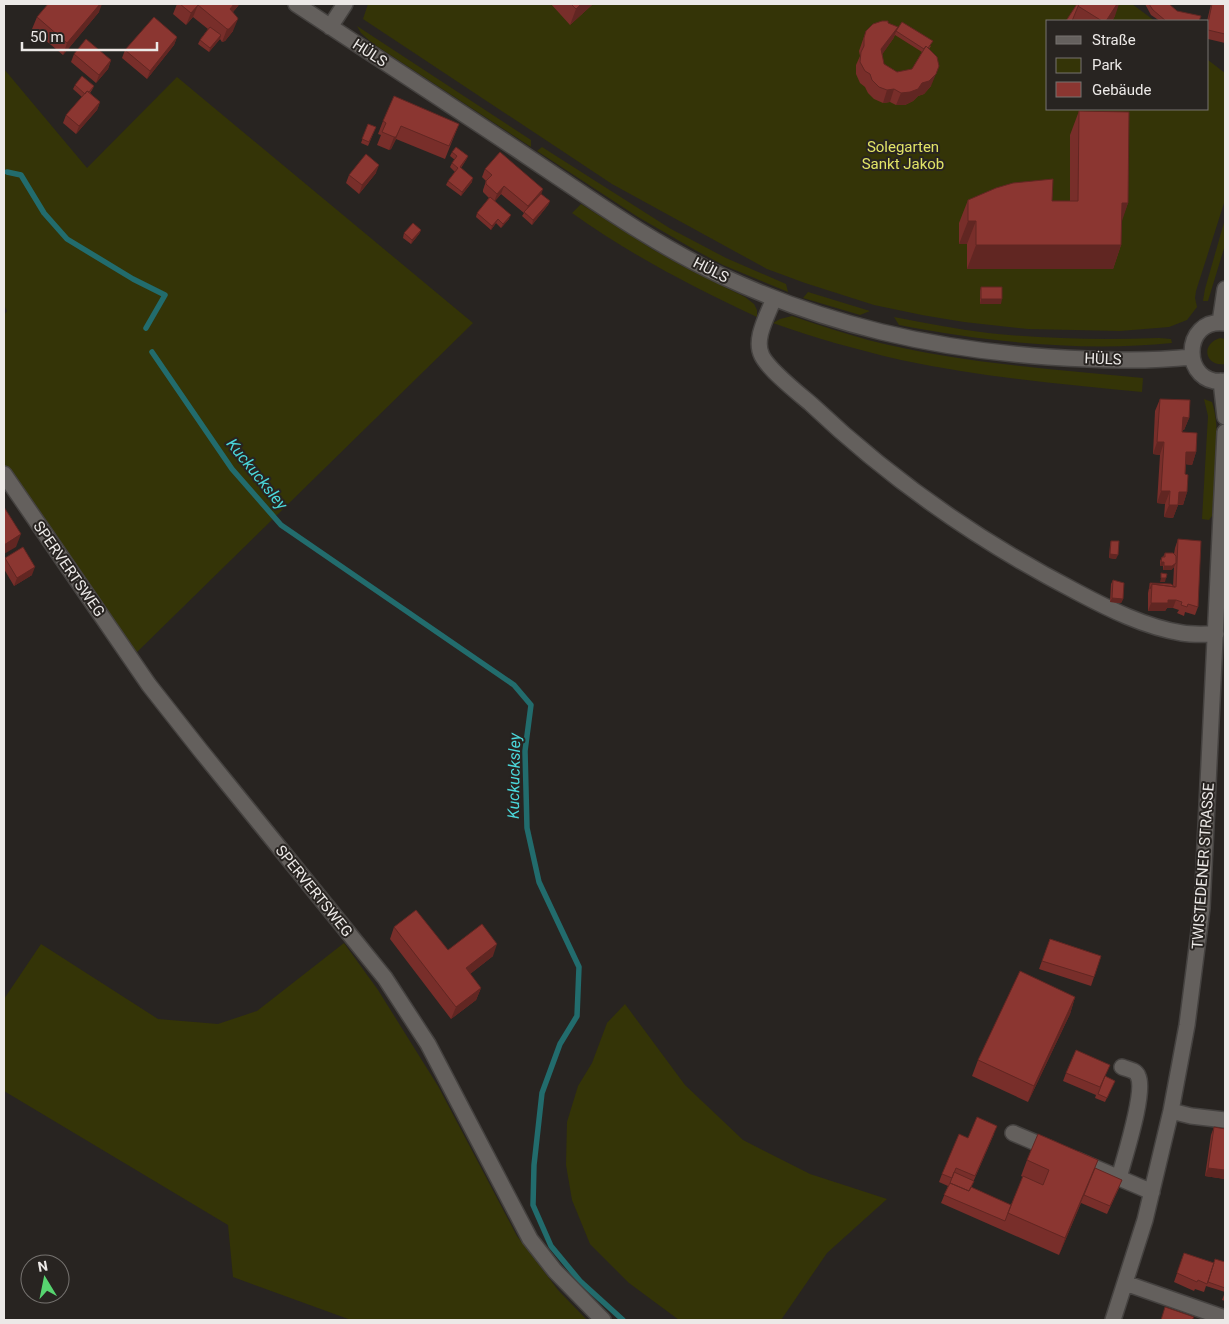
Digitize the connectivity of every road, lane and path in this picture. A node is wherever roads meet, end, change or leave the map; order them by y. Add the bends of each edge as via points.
1 (296, 4) edge
2 (345, 4) edge
3 (330, 27) junction
4 (1225, 289) edge
5 (774, 298) junction
6 (1223, 322) edge
7 (1192, 356) junction
8 (1223, 381) edge
9 (1225, 417) edge
10 (1225, 432) edge
11 (4, 474) edge
12 (1222, 587) edge
13 (1216, 634) junction
14 (1122, 1067) dead end
15 (1171, 1111) junction
16 (1225, 1120) edge
17 (1013, 1133) dead end
18 (1119, 1178) junction
19 (1152, 1192) junction
20 (1125, 1283) junction
21 (1225, 1318) edge
22 (603, 1320) edge
23 (1113, 1320) edge

1 - 3 street, HÜLS
2 - 3 street
3 - 5 street, HÜLS via 632,227 720,275
4 - 6 street
5 - 7 street, HÜLS via 872,331 958,348 1115,360
5 - 13 street via 760,334 762,356 843,434 900,481 1029,566 1094,601 1169,630 1184,634
6 - 7 street via 1210,324 1198,333
7 - 8 street via 1199,372
8 - 9 street
10 - 12 street, TWISTEDENER STRASSE
11 - 22 street, SPERVERTSWEG via 149,685 385,978 428,1044 530,1239
12 - 13 street, TWISTEDENER STRASSE
13 - 15 street, TWISTEDENER STRASSE via 1202,908 1187,1025
14 - 18 street via 1136,1072 1141,1086
15 - 16 street
15 - 19 street, TWISTEDENER STRASSE
17 - 18 street
18 - 19 street
19 - 20 street, TWISTEDENER STRASSE
20 - 21 street
20 - 23 street, TWISTEDENER STRASSE

